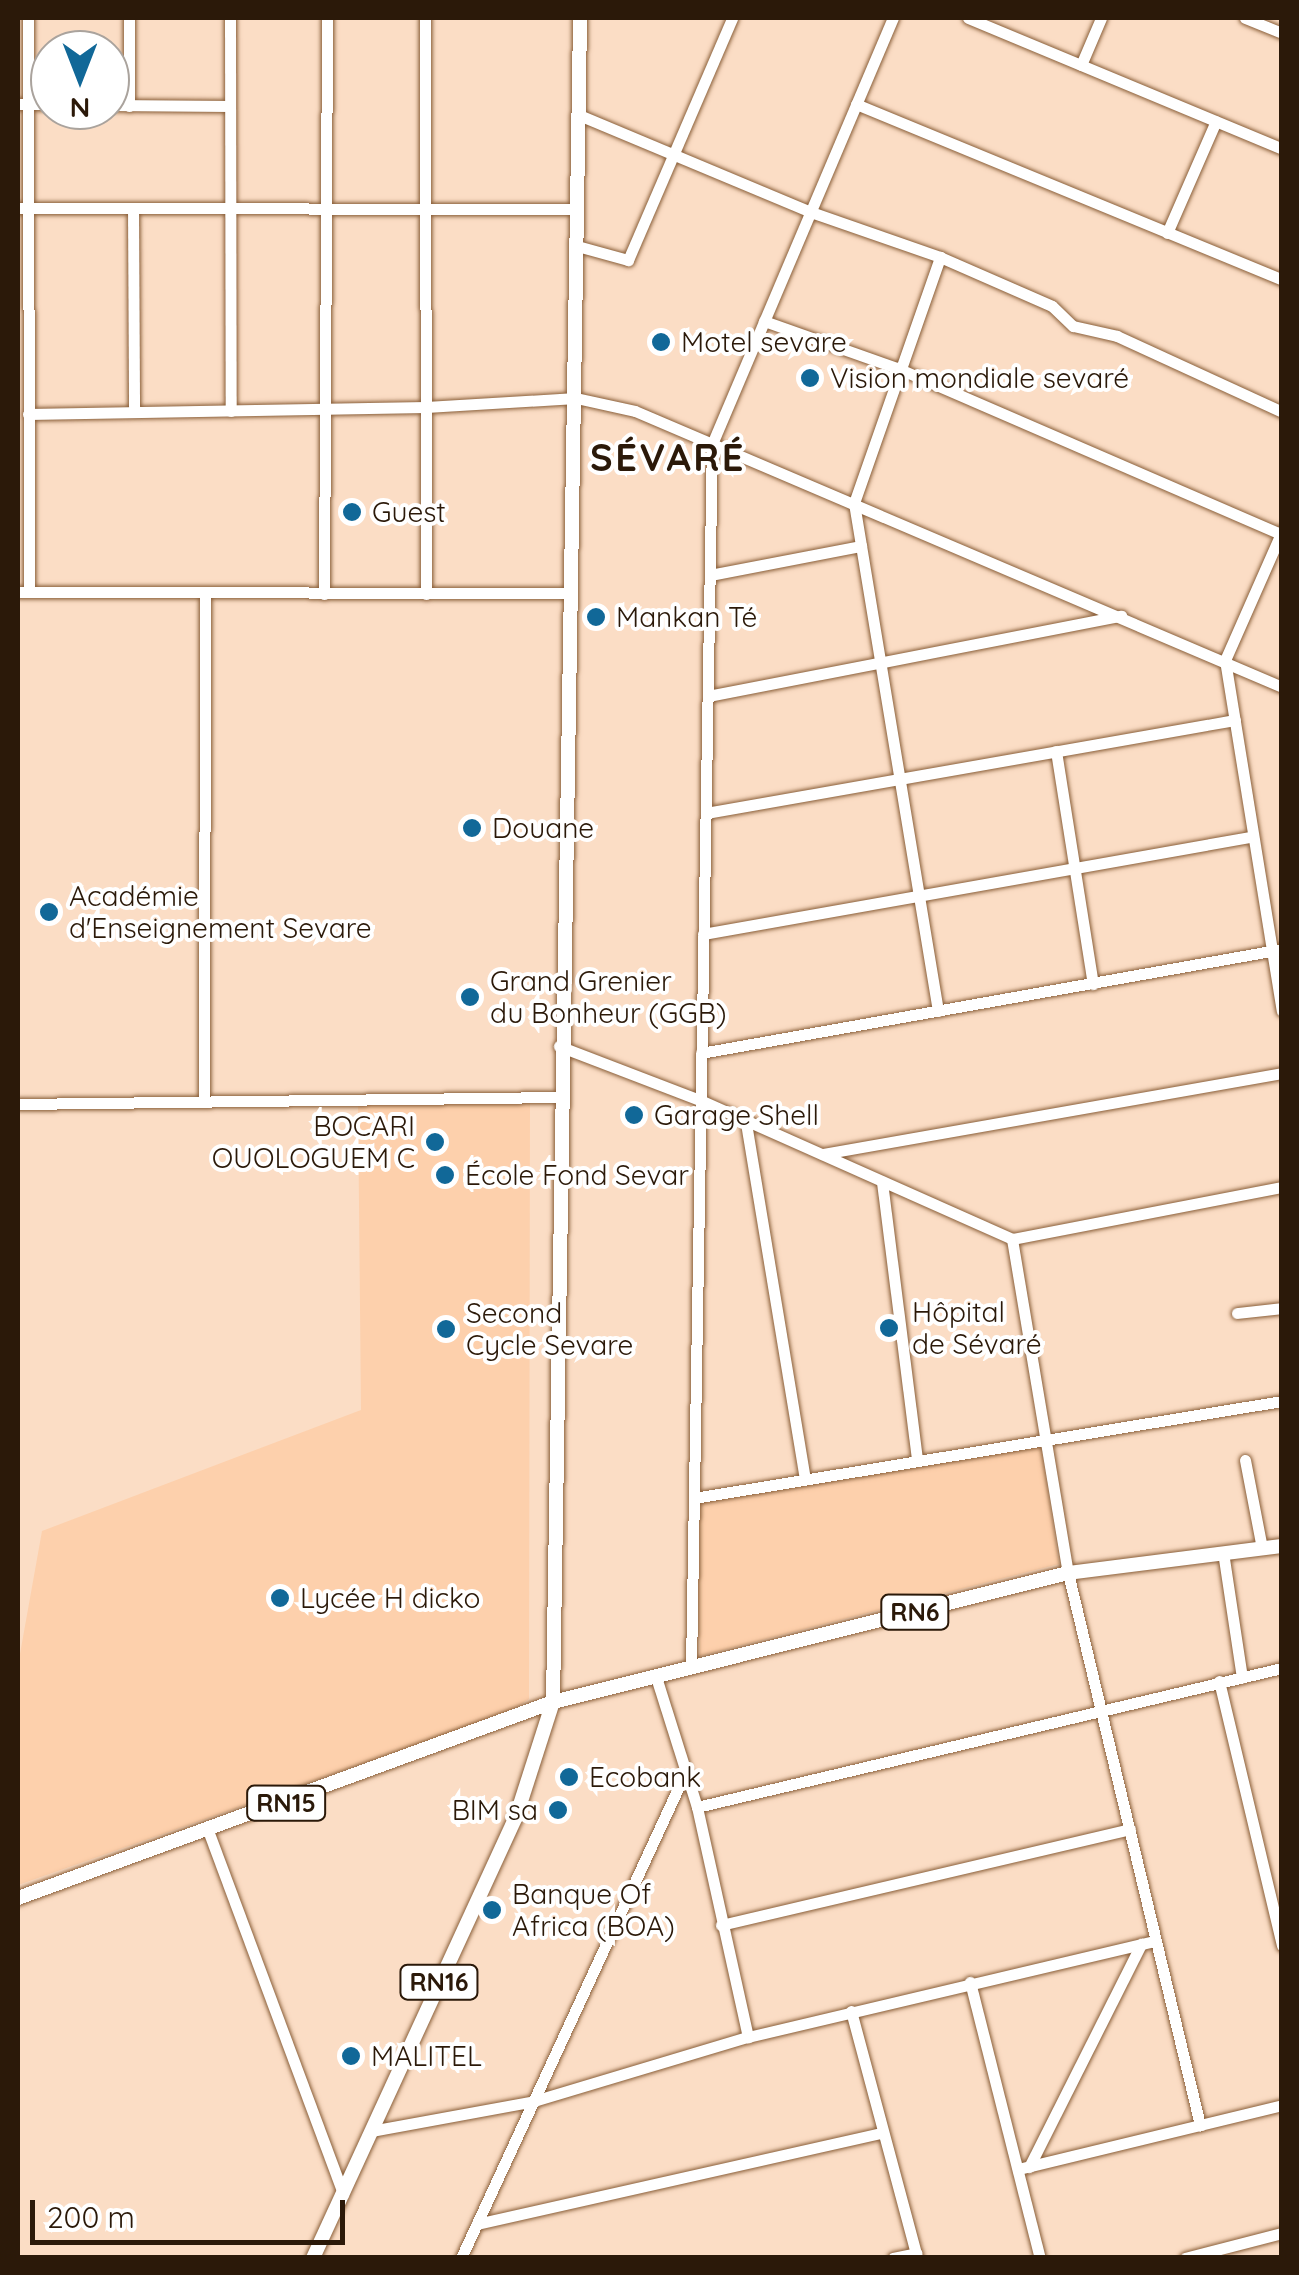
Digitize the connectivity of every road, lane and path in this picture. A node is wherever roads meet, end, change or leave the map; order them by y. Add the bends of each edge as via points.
1 (28, 18) edge
2 (230, 18) edge
3 (327, 18) edge
4 (425, 18) edge
5 (580, 18) edge
6 (732, 18) edge
7 (893, 18) edge
8 (972, 18) edge
9 (1101, 18) edge
10 (1245, 18) edge
11 (1282, 33) edge
12 (1081, 65) junction
13 (23, 104) edge
14 (856, 104) junction
15 (130, 106) edge
16 (230, 106) junction
17 (580, 115) junction
18 (1216, 121) junction
19 (1282, 149) edge
20 (674, 154) junction
21 (23, 208) edge
22 (132, 208) junction
23 (230, 208) junction
24 (328, 208) junction
25 (426, 208) junction
26 (578, 209) junction
27 (811, 212) junction
28 (1168, 233) junction
29 (577, 246) junction
30 (940, 257) junction
31 (1282, 280) edge
32 (764, 322) junction
33 (22, 346) edge
34 (897, 368) junction
35 (576, 398) junction
36 (426, 407) junction
37 (327, 409) junction
38 (231, 410) junction
39 (134, 412) junction
40 (1282, 412) edge
41 (28, 414) junction
42 (712, 444) junction
43 (854, 504) junction
44 (1281, 534) edge
45 (861, 546) junction
46 (710, 574) junction
47 (23, 592) edge
48 (205, 593) junction
49 (324, 594) junction
50 (426, 594) junction
51 (572, 594) junction
52 (1122, 616) junction
53 (1225, 660) junction
54 (880, 663) junction
55 (1282, 686) edge
56 (708, 696) junction
57 (1235, 720) junction
58 (1056, 752) junction
59 (899, 779) junction
60 (706, 813) junction
61 (1250, 837) junction
62 (1075, 870) junction
63 (918, 897) junction
64 (703, 934) junction
65 (1275, 950) edge
66 (1093, 984) junction
67 (1282, 1010) edge
68 (938, 1011) junction
69 (559, 1046) junction
70 (701, 1054) junction
71 (1282, 1073) edge
72 (561, 1097) junction
73 (700, 1100) junction
74 (204, 1101) junction
75 (18, 1104) edge
76 (746, 1123) junction
77 (821, 1154) junction
78 (882, 1182) junction
79 (1282, 1187) edge
80 (1012, 1239) junction
81 (1282, 1308) edge
82 (1238, 1313) dead end
83 (1282, 1400) edge
84 (1046, 1440) junction
85 (1245, 1460) dead end
86 (917, 1461) junction
87 (805, 1478) junction
88 (694, 1498) junction
89 (1282, 1546) edge
90 (1262, 1548) junction
91 (1223, 1552) junction
92 (1068, 1574) junction
93 (691, 1668) junction
94 (1282, 1668) edge
95 (656, 1677) junction
96 (1242, 1678) junction
97 (1219, 1681) junction
98 (553, 1702) junction
99 (1098, 1710) junction
100 (686, 1771) junction
101 (697, 1807) junction
102 (1130, 1830) junction
103 (210, 1833) junction
104 (18, 1898) edge
105 (722, 1925) junction
106 (1154, 1941) junction
107 (1141, 1944) junction
108 (1282, 1946) edge
109 (970, 1982) junction
110 (851, 2011) junction
111 (748, 2036) junction
112 (534, 2101) junction
113 (1282, 2105) edge
114 (1200, 2125) junction
115 (371, 2132) junction
116 (880, 2133) junction
117 (1024, 2168) junction
118 (342, 2194) junction
119 (478, 2224) junction
120 (1282, 2233) edge
121 (917, 2255) edge
122 (313, 2258) edge
123 (461, 2258) edge
124 (892, 2258) edge
125 (1040, 2258) edge
126 (1185, 2258) edge

1 - 13 street
2 - 16 street
3 - 24 street
4 - 25 street
5 - 17 main road
6 - 20 street
7 - 14 street
8 - 12 street
9 - 12 street
10 - 11 street
12 - 18 street
13 - 21 street
14 - 27 street
14 - 28 street
15 - 16 street
16 - 23 street
17 - 20 street
17 - 26 main road
18 - 19 street
18 - 28 street
20 - 27 street
20 - 29 street via 628,260
21 - 22 street
21 - 33 street
22 - 23 street
22 - 39 street
23 - 24 street
23 - 38 street
24 - 25 street
24 - 37 street
25 - 26 street
25 - 36 street
26 - 29 main road
27 - 30 street
27 - 32 street
28 - 31 street
29 - 35 main road
30 - 34 street
30 - 40 street via 1052,306 1073,326 1117,336
32 - 34 street
32 - 42 street
33 - 41 street
34 - 43 street
34 - 44 street
35 - 36 street
35 - 42 street via 634,412
35 - 51 main road
36 - 37 street
36 - 50 street
37 - 38 street
37 - 49 street
38 - 39 street
39 - 41 street
41 - 47 street
42 - 43 street
42 - 46 street
43 - 45 street
43 - 52 street
44 - 53 street
45 - 46 street
45 - 54 street
46 - 56 street
47 - 48 street
48 - 49 street
48 - 74 street
49 - 50 street
50 - 51 street
51 - 69 main road
52 - 53 street
52 - 54 street
53 - 55 street
53 - 57 street
54 - 56 street
54 - 59 street
56 - 60 street
57 - 58 street
57 - 61 street
58 - 59 street
58 - 62 street
59 - 60 street
59 - 63 street
60 - 64 street
61 - 62 street
61 - 65 street
62 - 63 street
62 - 66 street
63 - 64 street
63 - 68 street
64 - 70 street
65 - 66 street
65 - 67 street
66 - 68 street
68 - 70 street
69 - 72 main road
69 - 73 street
70 - 73 street
71 - 77 street
72 - 74 street
72 - 98 main road
73 - 76 street
73 - 88 street
74 - 75 street
76 - 77 street
76 - 87 street
77 - 78 street
78 - 80 street
78 - 86 street
79 - 80 street
80 - 84 street
81 - 82 street
83 - 84 street
84 - 86 street
84 - 92 street
85 - 90 street
86 - 87 street
87 - 88 street
88 - 93 street
89 - 90 main road, RN6
90 - 91 main road, RN6
91 - 92 main road, RN6
91 - 96 street
92 - 93 main road, RN6
92 - 99 street
93 - 95 main road, RN6
94 - 96 street
95 - 98 main road, RN6
95 - 100 street
96 - 97 street
97 - 99 street
97 - 108 street
98 - 103 main road, RN15
98 - 115 main road, RN16 via 516,1817
99 - 101 street
99 - 102 street
100 - 101 street
100 - 112 street
101 - 105 street
102 - 105 street
102 - 106 street
103 - 104 main road, RN15
103 - 118 street
105 - 111 street
106 - 107 street
106 - 114 street
107 - 109 street
107 - 117 street
109 - 110 street
109 - 117 street
110 - 111 street
110 - 116 street
111 - 112 street
112 - 115 street
112 - 119 street
113 - 114 street
114 - 117 street
115 - 118 main road, RN16
116 - 119 street
116 - 121 street
117 - 125 street
118 - 122 main road, RN16
119 - 123 street
120 - 126 street
121 - 124 street

